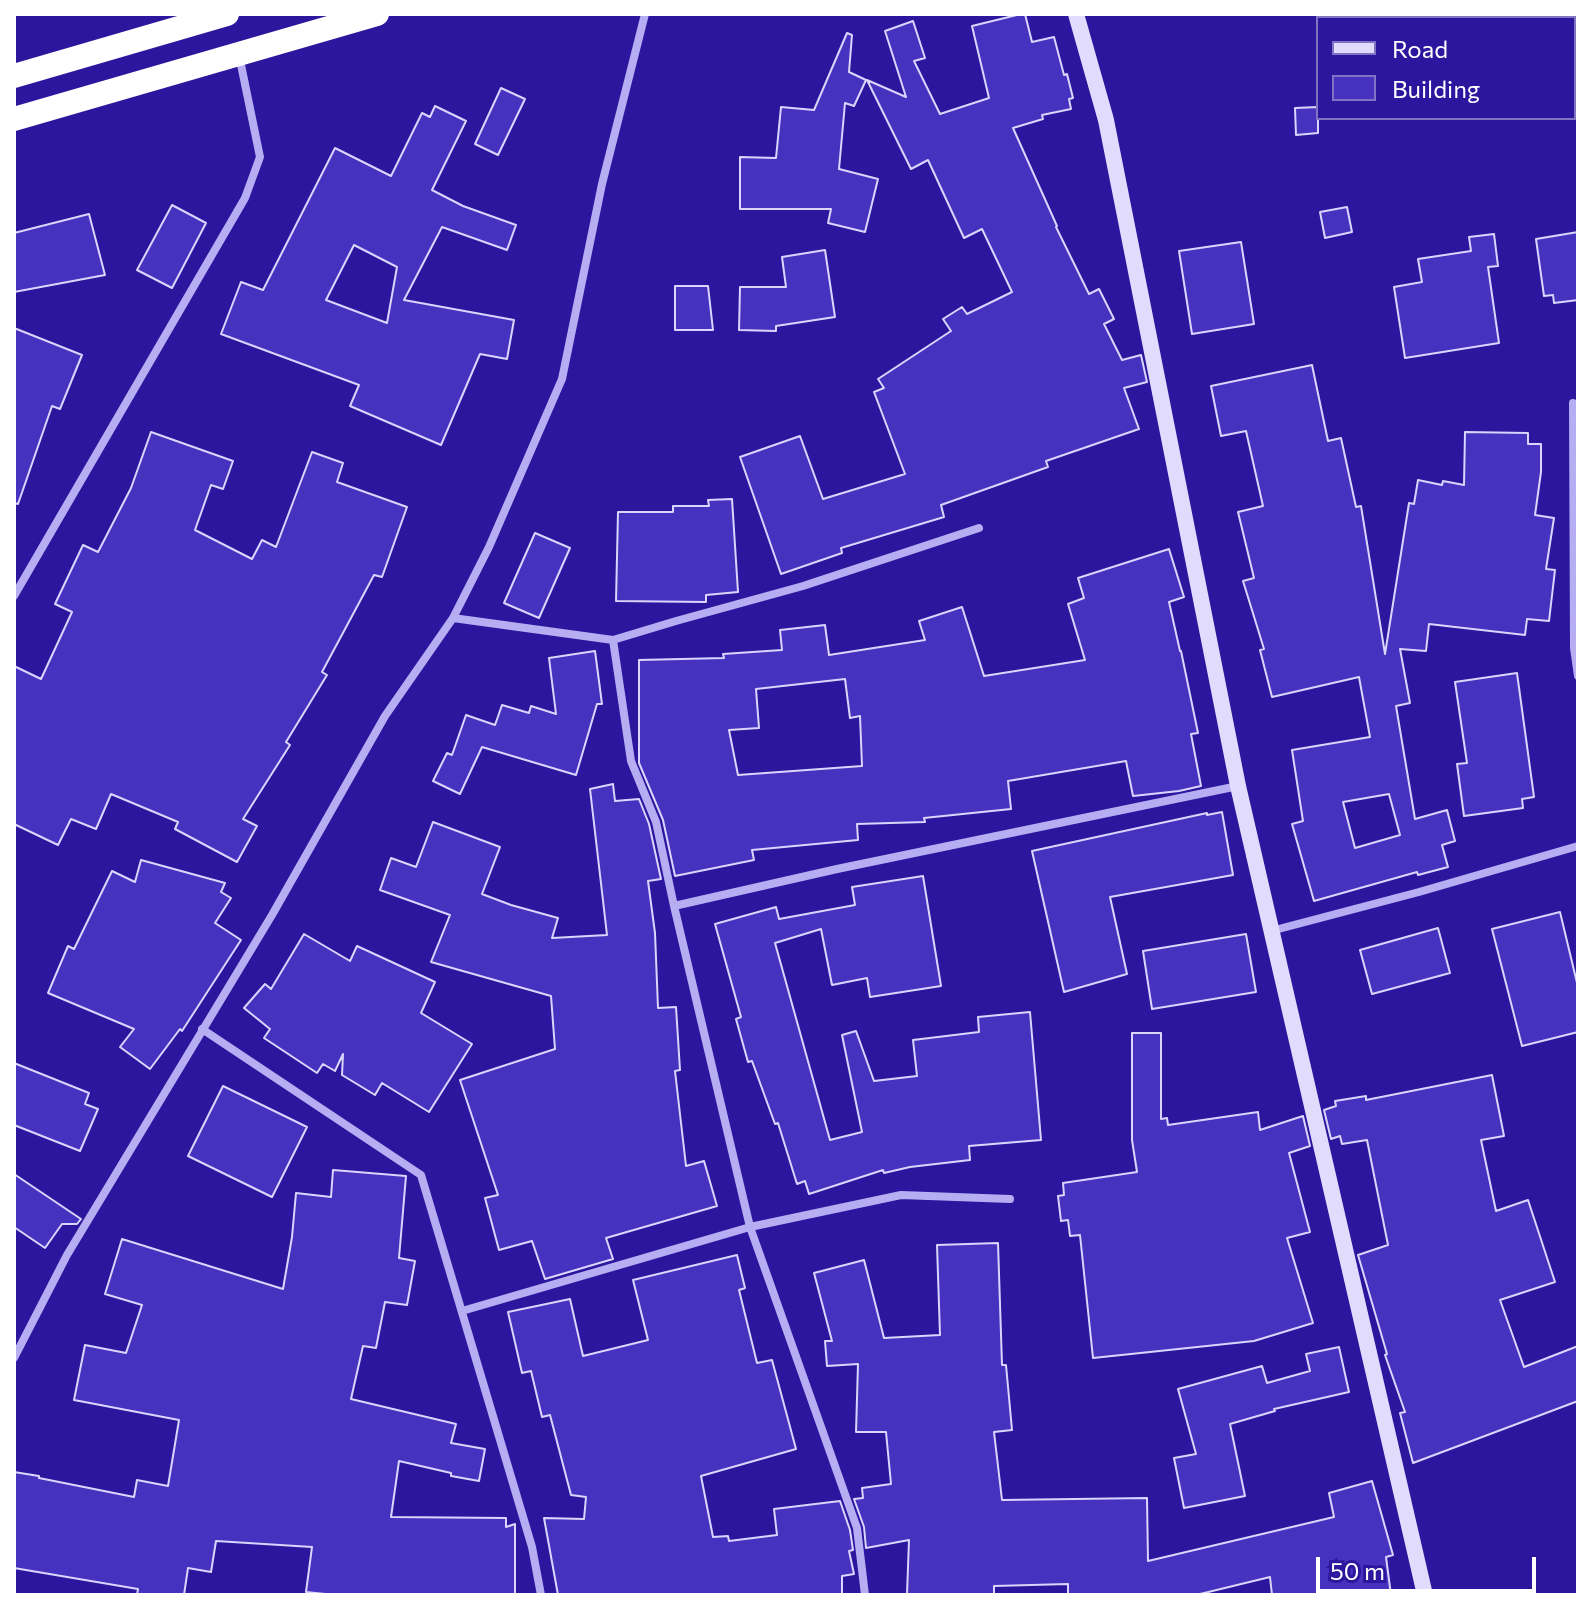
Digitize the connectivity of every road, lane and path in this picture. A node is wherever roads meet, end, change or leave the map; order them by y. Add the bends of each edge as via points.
1 (227, 14) edge
2 (377, 14) edge
3 (645, 14) edge
4 (1076, 14) edge
5 (238, 54) junction
6 (84, 56) junction
7 (14, 76) edge
8 (95, 95) junction
9 (14, 119) edge
10 (1573, 403) dead end
11 (979, 528) dead end
12 (14, 596) edge
13 (453, 618) junction
14 (613, 640) junction
15 (1578, 676) edge
16 (1238, 786) junction
17 (1578, 846) edge
18 (674, 906) junction
19 (1271, 931) junction
20 (202, 1029) junction
21 (1010, 1199) dead end
22 (750, 1227) junction
23 (462, 1311) junction
24 (14, 1358) edge
25 (541, 1595) edge
26 (865, 1595) edge
27 (1425, 1595) edge

1 - 6 highway
2 - 5 highway
3 - 13 street via 602,184 562,379
4 - 16 street via 1106,120
5 - 8 highway
5 - 12 street via 260,157 245,198
6 - 7 highway
6 - 8 highway
8 - 9 highway
10 - 15 street
11 - 14 street
13 - 14 street
13 - 20 street via 385,716
14 - 18 street via 631,761 656,822
16 - 18 street
16 - 19 street
17 - 19 street
18 - 22 street
19 - 27 street
20 - 23 street via 421,1175
20 - 24 street via 67,1255
21 - 22 street via 901,1195
22 - 23 street
22 - 26 street via 857,1528
23 - 25 street via 532,1547

